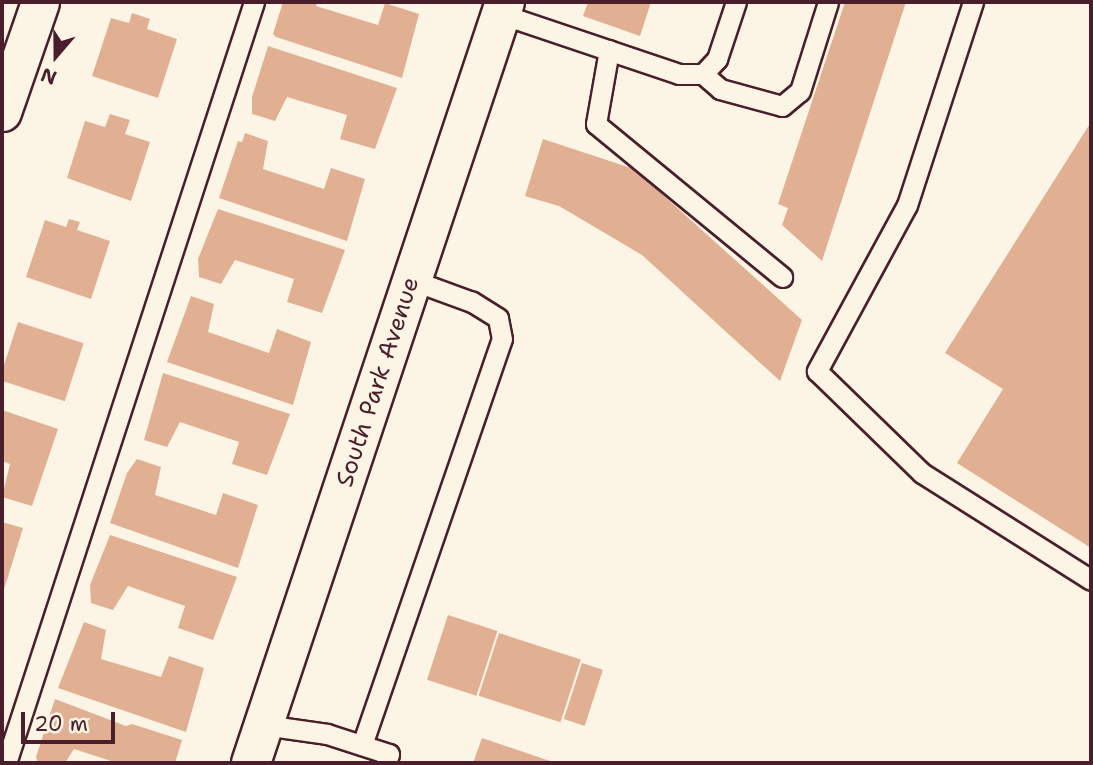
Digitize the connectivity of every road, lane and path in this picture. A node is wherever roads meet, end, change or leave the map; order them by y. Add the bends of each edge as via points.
1 (40, 2) edge
2 (254, 2) edge
3 (736, 2) edge
4 (828, 2) edge
5 (973, 2) edge
6 (503, 8) edge
7 (609, 50) junction
8 (703, 74) junction
9 (2, 112) edge
10 (782, 277) dead end
11 (412, 280) junction
12 (1091, 580) edge
13 (264, 725) junction
14 (362, 745) junction
15 (6, 763) edge
16 (251, 763) edge
17 (386, 763) edge

1 - 9 street
2 - 15 lane
3 - 8 lane via 717,60
4 - 8 lane via 800,91 782,106 720,89
5 - 12 lane via 907,205 817,371 922,473
6 - 7 lane
6 - 11 street, South Park Avenue
7 - 8 lane via 680,74
7 - 10 lane via 596,124
11 - 13 street, South Park Avenue
11 - 14 lane via 472,302 498,318 502,339
13 - 14 lane via 327,734
13 - 16 street, South Park Avenue
14 - 17 lane via 389,754

